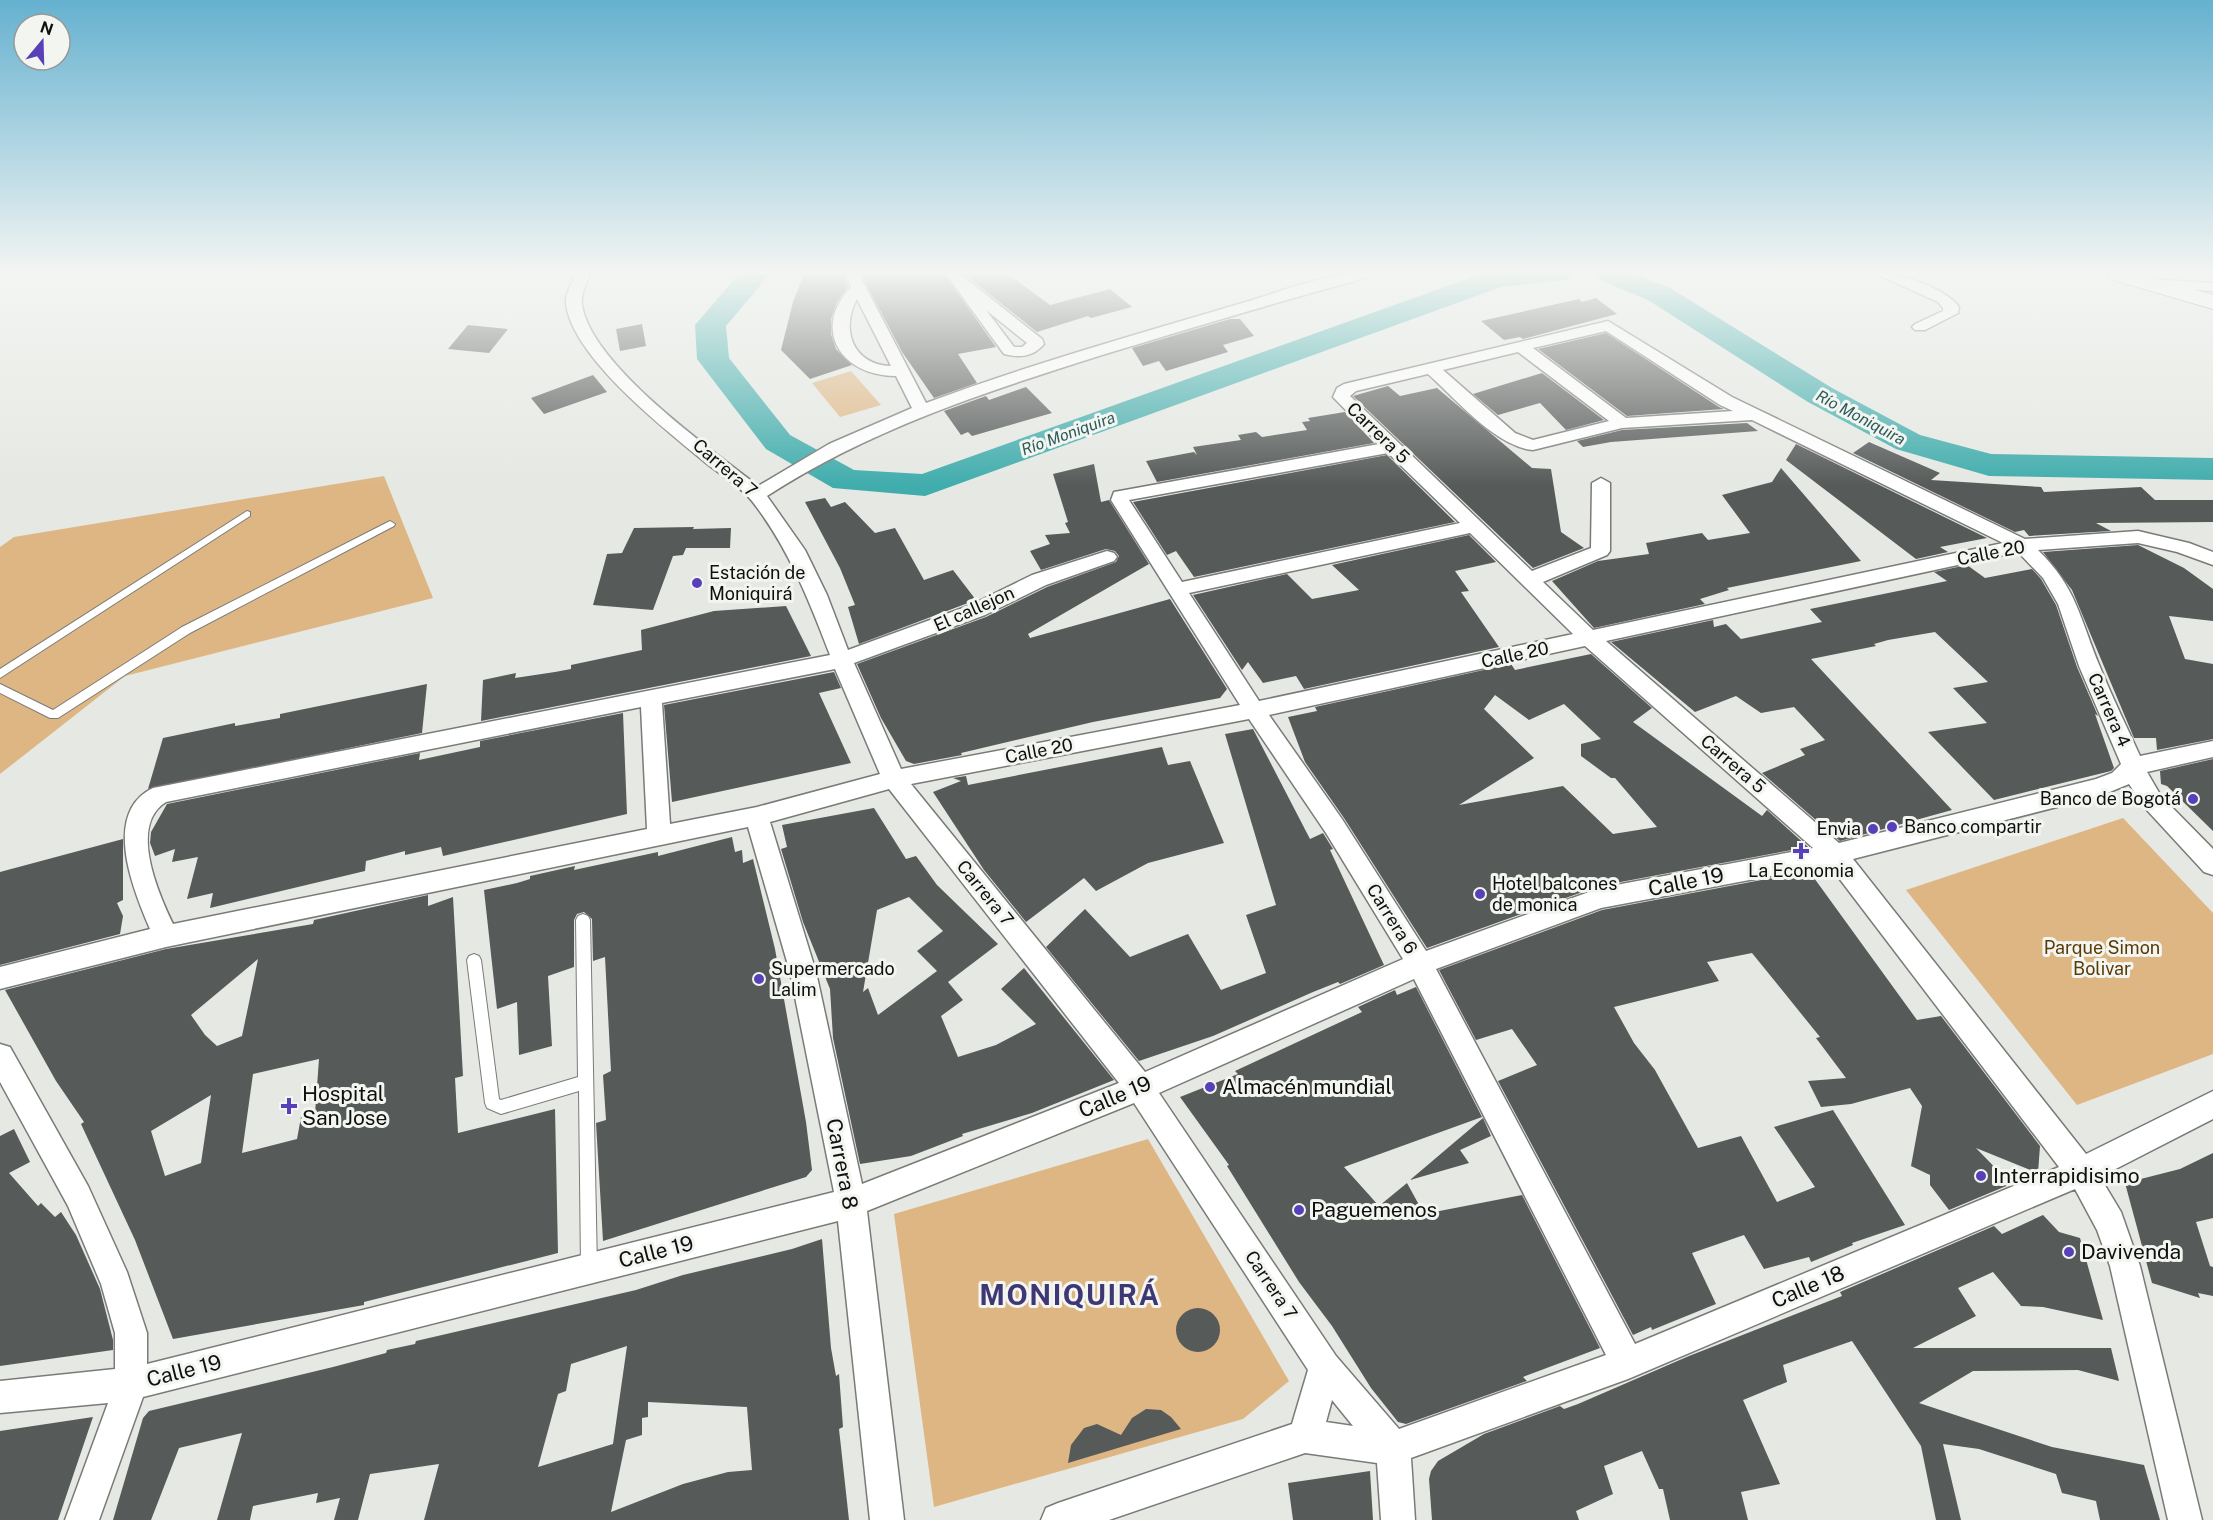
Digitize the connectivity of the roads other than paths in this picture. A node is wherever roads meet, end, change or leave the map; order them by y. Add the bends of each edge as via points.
1 (591, 345) edge
2 (846, 345) edge
3 (889, 345) edge
4 (1003, 345) edge
5 (1033, 345) edge
6 (1119, 345) edge
7 (1530, 345) edge
8 (1638, 345) edge
9 (1521, 347) junction
10 (1025, 352) junction
11 (1431, 368) junction
12 (1041, 369) junction
13 (902, 371) junction
14 (921, 410) junction
15 (1753, 415) junction
16 (1622, 423) junction
17 (1392, 447) junction
18 (1601, 483) dead end
19 (757, 495) junction
20 (247, 514) dead end
21 (390, 524) dead end
22 (1474, 526) junction
23 (2022, 545) junction
24 (1107, 557) dead end
25 (2213, 559) edge
26 (1529, 580) junction
27 (1178, 589) junction
28 (1590, 639) junction
29 (842, 660) junction
30 (0, 674) edge
31 (0, 688) edge
32 (651, 698) junction
33 (1254, 710) junction
34 (2213, 748) edge
35 (2134, 766) junction
36 (894, 779) junction
37 (757, 816) junction
38 (659, 834) junction
39 (1835, 854) junction
40 (2213, 865) edge
41 (583, 920) dead end
42 (166, 936) junction
43 (474, 960) dead end
44 (1420, 964) junction
45 (0, 978) edge
46 (0, 1056) edge
47 (584, 1082) junction
48 (1140, 1088) junction
49 (2213, 1104) edge
50 (2081, 1172) junction
51 (851, 1203) junction
52 (589, 1269) junction
53 (1628, 1363) junction
54 (1325, 1367) junction
55 (131, 1384) junction
56 (0, 1396) edge
57 (1305, 1436) junction
58 (1393, 1448) junction
59 (82, 1520) edge
60 (887, 1520) edge
61 (1058, 1520) edge
62 (1398, 1520) edge
63 (2186, 1520) edge

1 - 19 street, Carrera 7 via 627,386
2 - 13 street via 863,366
3 - 13 street
4 - 10 street via 1010,351
5 - 10 street
6 - 12 street
7 - 9 street
8 - 15 street
9 - 11 street
9 - 16 street
10 - 12 street
11 - 16 street via 1522,444 1533,445
11 - 17 street, Carrera 5 via 1343,392 1341,397
12 - 14 street
13 - 14 street
14 - 19 street via 853,439 787,474
15 - 16 street
15 - 23 street
17 - 22 street, Carrera 5
17 - 27 street, Carrera 6 via 1120,496
18 - 26 street via 1600,551
19 - 29 street, Carrera 7 via 795,550
20 - 30 lane
21 - 31 lane via 186,630 54,715
22 - 26 street, Carrera 5
22 - 27 street
23 - 25 street, Calle 20 via 2138,537
23 - 28 street, Calle 20
23 - 35 street, Carrera 4 via 2051,574 2068,604 2089,666
24 - 29 street, El callejon via 1039,580 978,610
26 - 28 street, Carrera 5
27 - 33 street, Carrera 6
28 - 33 street, Calle 20
28 - 39 street, Carrera 5
29 - 32 street, El callejon
29 - 36 street, Carrera 7
32 - 38 street
32 - 42 street, El callejon via 151,798 136,837 136,866
33 - 36 street, Calle 20
33 - 44 street, Carrera 6 via 1334,826
34 - 35 street, Calle 19
35 - 39 street, Calle 19 via 2120,779 2100,787
35 - 40 street, Carrera 4 via 2153,801
36 - 37 street, Calle 20
36 - 48 street, Carrera 7
37 - 38 street, Calle 20
37 - 51 street, Carrera 8 via 803,972
38 - 42 street, Calle 20
39 - 44 street, Calle 19 via 1600,898
39 - 50 street, Carrera 5
41 - 47 lane
42 - 45 street, Calle 20
43 - 47 lane via 492,1103 501,1107
44 - 48 street, Calle 19
44 - 53 street, Carrera 6
46 - 55 street via 78,1196 116,1283 131,1333
47 - 52 lane
48 - 51 street, Calle 19
48 - 54 street, Carrera 7
49 - 50 street, Calle 18
50 - 53 street, Calle 18
50 - 63 street, Carrera 5 via 2110,1223 2125,1266
51 - 52 street, Calle 19
51 - 60 street, Carrera 8
52 - 55 street, Calle 19
53 - 58 street, Calle 18
54 - 57 street
54 - 58 street, Carrera 7
55 - 56 street, Calle 19
55 - 59 street
57 - 58 street
57 - 61 street
58 - 62 street

